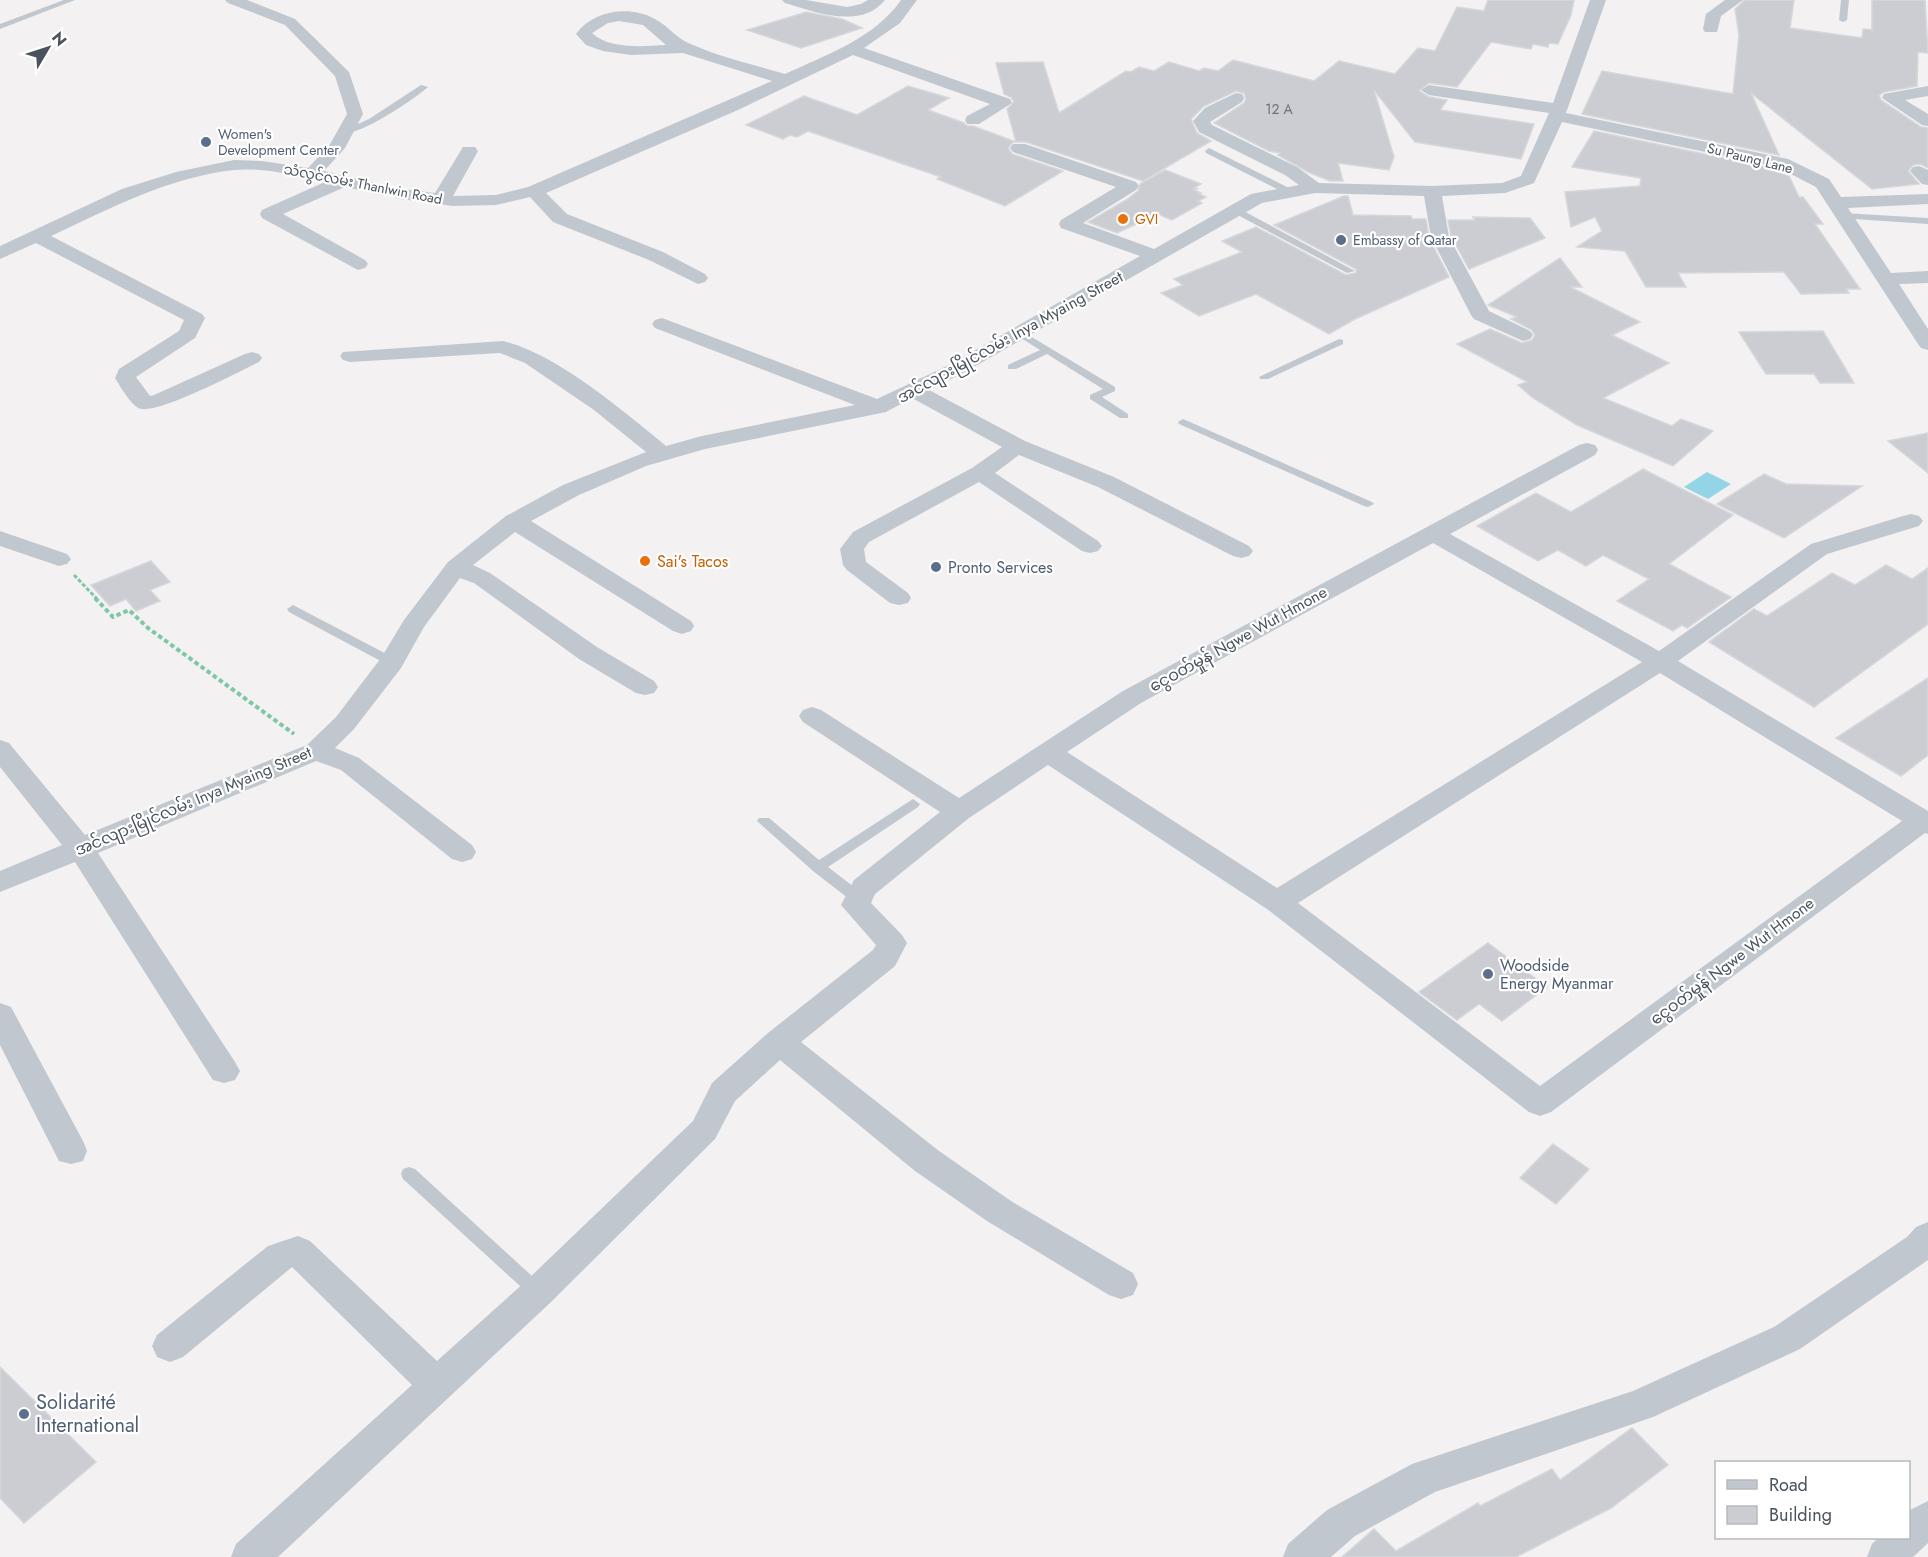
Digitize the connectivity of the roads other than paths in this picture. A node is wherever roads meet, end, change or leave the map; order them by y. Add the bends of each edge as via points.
1 (71, 0) edge
2 (232, 0) edge
3 (790, 0) edge
4 (877, 0) edge
5 (909, 0) edge
6 (1598, 0) edge
7 (1734, 0) edge
8 (1845, 0) edge
9 (1843, 20) dead end
10 (0, 27) edge
11 (1711, 29) dead end
12 (685, 48) junction
13 (852, 49) junction
14 (787, 80) junction
15 (424, 87) dead end
16 (1429, 90) dead end
17 (1928, 91) edge
18 (1236, 98) dead end
19 (1558, 112) junction
20 (973, 120) dead end
21 (1928, 121) edge
22 (344, 132) junction
23 (1019, 148) dead end
24 (1209, 151) dead end
25 (469, 152) dead end
26 (312, 174) junction
27 (343, 181) junction
28 (1316, 188) junction
29 (534, 191) junction
30 (1432, 191) junction
31 (1290, 192) junction
32 (440, 199) junction
33 (1928, 199) edge
34 (1235, 210) junction
35 (1840, 210) junction
36 (1928, 221) edge
37 (37, 236) junction
38 (1, 251) edge
39 (1157, 256) junction
40 (358, 264) dead end
41 (1350, 272) dead end
42 (1928, 277) edge
43 (698, 278) dead end
44 (1884, 279) junction
45 (662, 324) dead end
46 (1020, 333) junction
47 (1523, 335) dead end
48 (1339, 342) dead end
49 (1928, 344) edge
50 (1048, 350) junction
51 (350, 356) dead end
52 (252, 358) dead end
53 (1012, 367) dead end
54 (1264, 377) dead end
55 (914, 391) junction
56 (878, 407) junction
57 (1124, 416) dead end
58 (1183, 422) dead end
59 (1017, 446) junction
60 (1587, 450) dead end
61 (662, 454) junction
62 (980, 473) junction
63 (1368, 504) dead end
64 (514, 521) junction
65 (1911, 521) dead end
66 (1432, 533) junction
67 (0, 538) edge
68 (1089, 546) dead end
69 (1241, 551) dead end
70 (59, 559) road end
71 (456, 567) junction
72 (899, 598) dead end
73 (293, 609) dead end
74 (682, 626) dead end
75 (392, 662) junction
76 (1660, 662) junction
77 (645, 687) dead end
78 (812, 716) dead end
79 (0, 749) edge
80 (316, 751) junction
81 (1049, 753) junction
82 (912, 804) dead end
83 (959, 811) junction
84 (764, 821) dead end
85 (1926, 822) edge
86 (80, 849) junction
87 (462, 852) dead end
88 (818, 867) junction
89 (0, 882) edge
90 (858, 898) junction
91 (1276, 902) junction
92 (0, 1015) edge
93 (779, 1042) junction
94 (224, 1071) dead end
95 (71, 1151) dead end
96 (409, 1174) dead end
97 (1928, 1237) edge
98 (1121, 1284) dead end
99 (538, 1292) junction
100 (170, 1346) dead end
101 (437, 1385) junction
102 (1928, 1520) edge
103 (1910, 1534) edge
104 (1904, 1539) edge
105 (250, 1557) edge
106 (1302, 1557) edge
107 (1886, 1557) edge

1 - 10 lane
2 - 22 street via 290,22 335,65 343,75 355,114
3 - 4 street via 847,11 865,9
5 - 13 street, သံလွင်လမ်း Thanlwin Road via 895,20
6 - 19 street, အင်လျားမြိုင်လမ်း Inya Myaing Street
7 - 11 street via 1714,14
8 - 9 lane
12 - 12 street via 668,40 653,23 634,18 601,20 588,26 584,34 589,41 604,47
12 - 14 street
13 - 14 street, သံလွင်လမ်း Thanlwin Road
13 - 20 street via 1004,103
14 - 29 street, သံလွင်လမ်း Thanlwin Road
15 - 22 lane via 372,121
16 - 19 street, Su Paung Lane
17 - 21 street via 1890,98
18 - 28 street via 1201,121 1205,129 1291,171
19 - 30 street, အင်လျားမြိုင်လမ်း Inya Myaing Street via 1528,179 1504,188
19 - 35 street, Su Paung Lane via 1782,163 1823,183
22 - 26 street via 336,148
23 - 39 street via 1130,186 1068,224
24 - 31 lane
25 - 32 street
26 - 27 street, သံလွင်လမ်း Thanlwin Road
26 - 37 street, သံလွင်လမ်း Thanlwin Road via 234,165 182,176 128,193
27 - 32 street, သံလွင်လမ်း Thanlwin Road
27 - 40 street via 269,214
28 - 30 street, အင်လျားမြိုင်လမ်း Inya Myaing Street
28 - 31 street, အင်လျားမြိုင်လမ်း Inya Myaing Street
29 - 32 street, သံလွင်လမ်း Thanlwin Road via 496,200
29 - 43 street via 560,218 656,256
30 - 47 street via 1440,237 1481,315
31 - 34 street, အင်လျားမြိုင်လမ်း Inya Myaing Street via 1257,198
33 - 35 street
34 - 39 street, အင်လျားမြိုင်လမ်း Inya Myaing Street
34 - 41 lane
35 - 36 lane
35 - 44 street, Su Paung Lane
37 - 38 street, သံလွင်လမ်း Thanlwin Road
37 - 52 street via 195,318 188,334 126,373 125,378 146,404
39 - 46 street, အင်လျားမြိုင်လမ်း Inya Myaing Street
42 - 44 street
44 - 49 street, Su Paung Lane
45 - 56 street
46 - 50 lane
46 - 55 street, အင်လျားမြိုင်လမ်း Inya Myaing Street
48 - 54 lane
50 - 53 lane
50 - 57 lane via 1111,389 1094,398
51 - 61 street via 502,347 532,360 602,405
55 - 56 street, အင်လျားမြိုင်လမ်း Inya Myaing Street
55 - 59 street
56 - 61 street, အင်လျားမြိုင်လမ်း Inya Myaing Street
58 - 63 lane
59 - 62 street
59 - 69 street via 1106,482
60 - 66 street, ငွေဝတ်မှုန် Ngwe Wut Hmone
61 - 64 street, အင်လျားမြိုင်လမ်း Inya Myaing Street via 571,490
62 - 68 street
62 - 72 street via 889,520 861,537 852,549 855,566
64 - 71 street, အင်လျားမြိုင်လမ်း Inya Myaing Street
64 - 74 street
65 - 76 street via 1819,549
66 - 76 street, ငွေဝတ်မှုန် Ngwe Wut Hmone
66 - 81 street, ငွေဝတ်မှုန် Ngwe Wut Hmone via 1132,697
67 - 70 street
71 - 75 street, အင်လျားမြိုင်လမ်း Inya Myaing Street via 413,625
71 - 77 street via 482,578 588,653
73 - 75 lane
75 - 80 street, အင်လျားမြိုင်လမ်း Inya Myaing Street via 345,723
76 - 85 street, ငွေဝတ်မှုန် Ngwe Wut Hmone
76 - 91 street
78 - 83 street
79 - 86 street
80 - 86 street, အင်လျားမြိုင်လမ်း Inya Myaing Street
80 - 87 street via 350,764
81 - 83 street, ငွေဝတ်မှုန် Ngwe Wut Hmone
81 - 91 street
82 - 88 lane
83 - 90 street, ငွေဝတ်မှုန် Ngwe Wut Hmone via 864,888
84 - 88 lane
85 - 91 street, ငွေဝတ်မှုန် Ngwe Wut Hmone via 1540,1103
86 - 89 street, အင်လျားမြိုင်လမ်း Inya Myaing Street
86 - 94 street
88 - 90 lane
90 - 93 street via 855,905 892,943 884,958
92 - 95 street
93 - 98 street via 927,1161 999,1211
93 - 99 street via 723,1092 704,1130
96 - 99 lane
97 - 106 street via 1787,1338 1640,1405 1425,1477 1341,1523
99 - 101 street
100 - 101 street via 280,1256 298,1251
101 - 105 street
102 - 103 street
104 - 107 street

